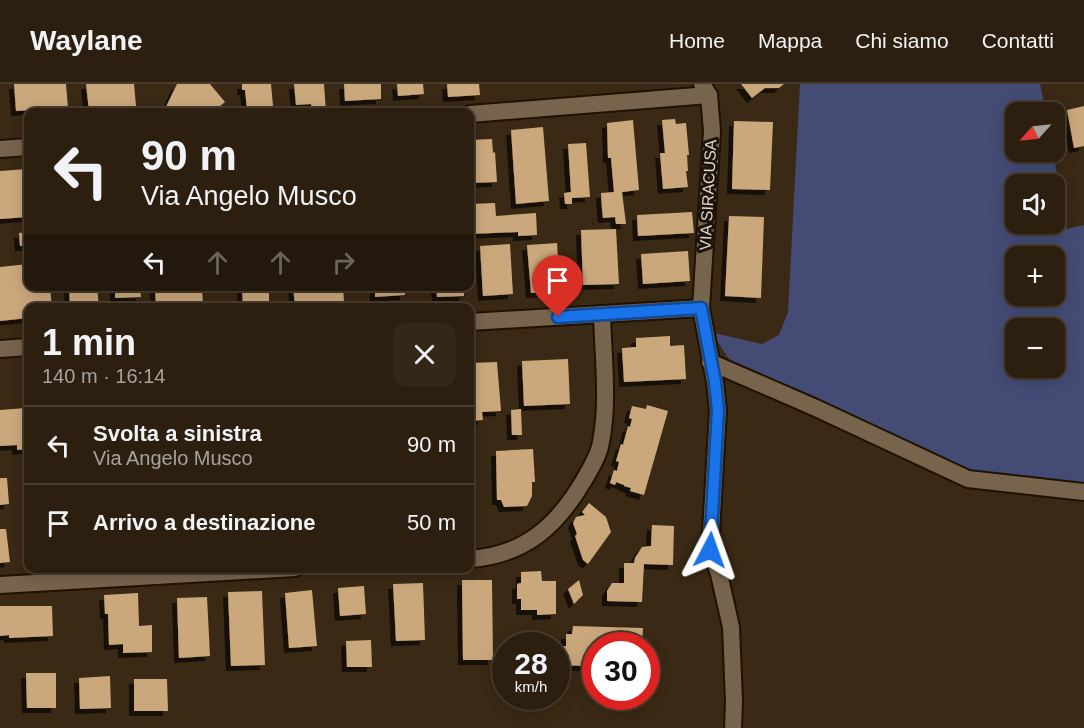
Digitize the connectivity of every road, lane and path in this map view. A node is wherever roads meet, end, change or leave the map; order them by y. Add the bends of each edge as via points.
1 (705, 89) edge
2 (474, 114) edge
3 (24, 147) edge
4 (0, 149) edge
5 (701, 308) junction
6 (602, 314) junction
7 (474, 322) edge
8 (24, 347) edge
9 (0, 349) edge
10 (710, 362) junction
11 (1084, 492) edge
12 (474, 558) edge
13 (209, 573) edge
14 (0, 585) edge
15 (733, 728) edge

1 - 2 street
1 - 5 street, VIA SIRACUSA via 712,131
3 - 4 street
5 - 6 street
5 - 10 street, VIA SIRACUSA
6 - 7 street
6 - 12 street via 605,413 601,446 591,468 548,528 504,554
8 - 9 street
10 - 11 street via 968,479
10 - 15 street, VIA SIRACUSA via 718,410 710,550 731,627
13 - 14 street

